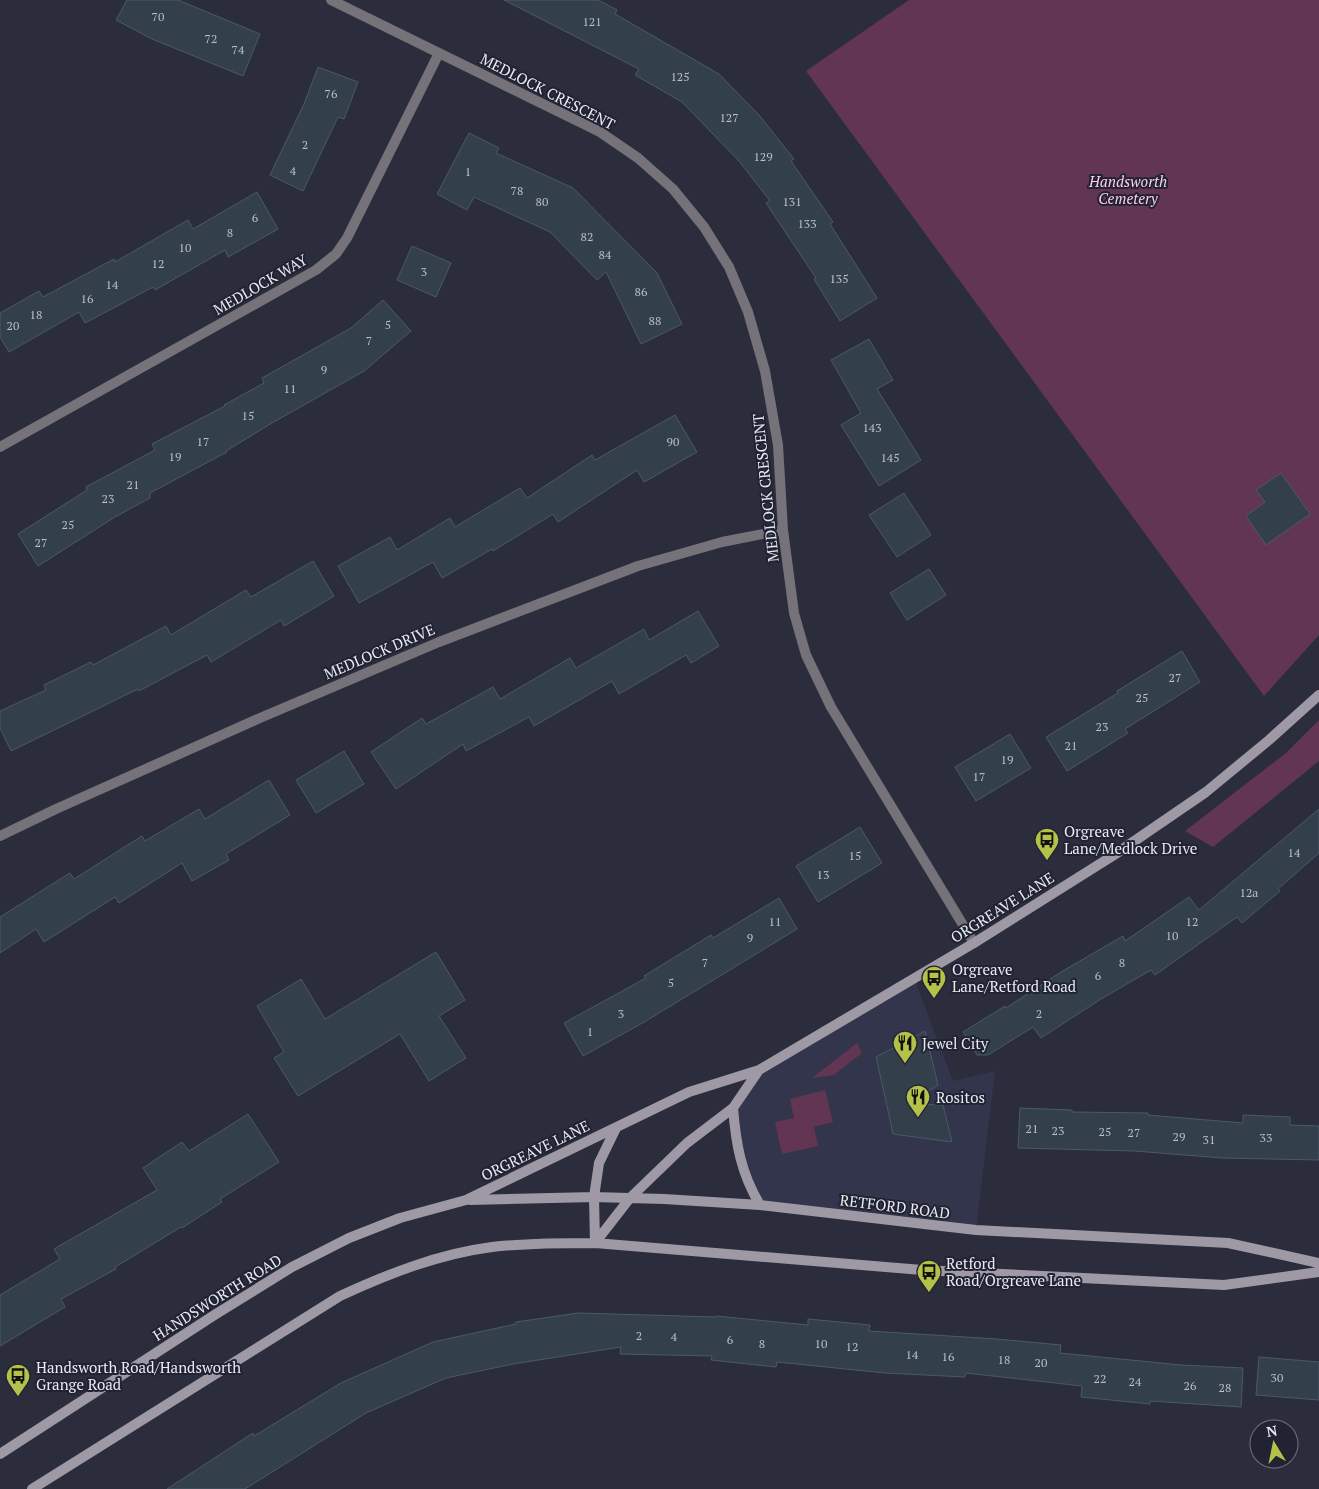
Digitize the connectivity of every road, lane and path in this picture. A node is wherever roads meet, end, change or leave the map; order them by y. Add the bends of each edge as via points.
1 (331, 0) edge
2 (439, 52) junction
3 (0, 447) edge
4 (783, 530) junction
5 (1319, 695) edge
6 (0, 836) edge
7 (974, 943) junction
8 (759, 1070) junction
9 (733, 1108) junction
10 (616, 1128) junction
11 (594, 1197) junction
12 (630, 1198) junction
13 (466, 1200) junction
14 (760, 1205) junction
15 (595, 1242) junction
16 (1319, 1263) edge
17 (1319, 1272) edge
18 (0, 1454) edge
19 (32, 1489) edge

1 - 2 street, MEDLOCK CRESCENT
2 - 3 street, MEDLOCK WAY via 347,238 336,254 316,270
2 - 4 street, MEDLOCK CRESCENT via 600,132 638,158 673,189 704,227 730,267 748,312 765,371 778,445
4 - 6 street, MEDLOCK DRIVE via 722,542 638,566 439,642 260,718
4 - 7 street, MEDLOCK CRESCENT via 794,613 806,655 831,707
5 - 7 main road, ORGREAVE LANE via 1206,792 1114,855
7 - 8 main road, ORGREAVE LANE
8 - 9 main road, ORGREAVE LANE
8 - 10 main road, ORGREAVE LANE via 689,1092
9 - 12 main road, ORGREAVE LANE via 687,1143
9 - 14 main road via 740,1161 749,1187
10 - 11 main road, ORGREAVE LANE via 599,1163
10 - 13 main road, ORGREAVE LANE
11 - 12 main road, RETFORD ROAD
11 - 13 main road, RETFORD ROAD
11 - 15 main road, ORGREAVE LANE
12 - 14 main road, RETFORD ROAD
12 - 15 main road, ORGREAVE LANE
13 - 18 main road, HANDSWORTH ROAD via 400,1218 349,1238 292,1268
14 - 16 main road, RETFORD ROAD via 976,1230 1228,1244
15 - 17 main road via 922,1270 1224,1285
15 - 19 main road via 491,1247 415,1264 377,1279 340,1296

